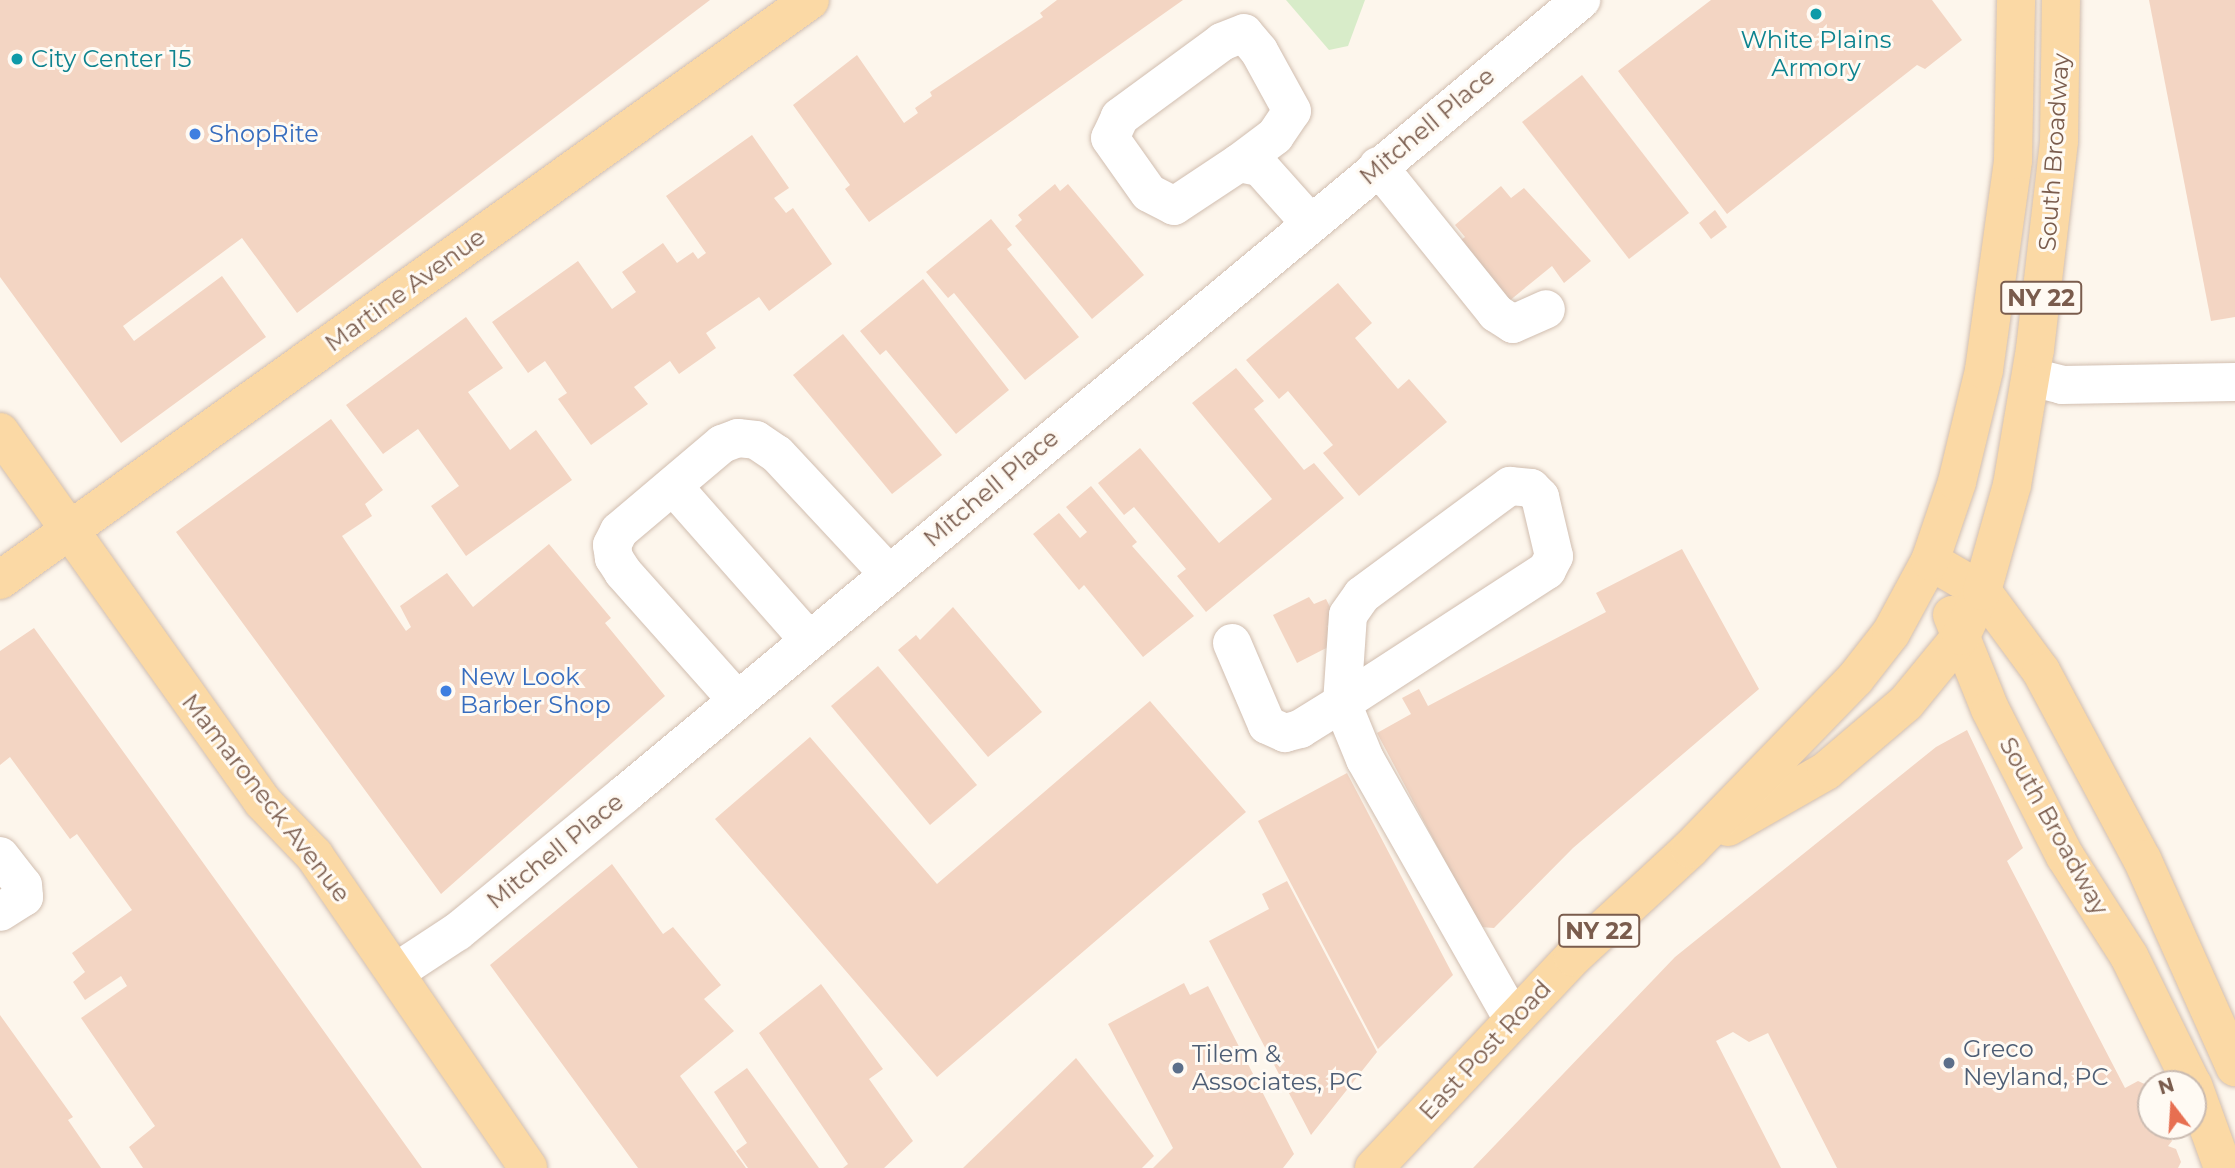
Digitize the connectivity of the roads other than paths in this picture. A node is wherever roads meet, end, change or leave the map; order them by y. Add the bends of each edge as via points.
1 (810, 0) edge
2 (1581, 0) edge
3 (2016, 0) edge
4 (2062, 0) edge
5 (1239, 163) junction
6 (1378, 166) junction
7 (1310, 223) junction
8 (1546, 309) dead end
9 (2031, 377) junction
10 (2235, 382) edge
11 (0, 432) edge
12 (673, 486) junction
13 (70, 531) junction
14 (1930, 561) junction
15 (888, 573) junction
16 (0, 580) edge
17 (1982, 591) junction
18 (1961, 636) junction
19 (808, 639) junction
20 (1232, 643) dead end
21 (736, 699) junction
22 (1342, 703) junction
23 (1690, 849) junction
24 (0, 856) edge
25 (0, 912) edge
26 (396, 972) junction
27 (1513, 1020) junction
28 (2235, 1067) edge
29 (2186, 1070) edge
30 (2207, 1125) edge
31 (528, 1168) edge
32 (1374, 1168) edge
33 (2222, 1168) edge

1 - 13 main road, Martine Avenue
2 - 6 street, Mitchell Place
3 - 14 main road, South Broadway / NY 22 via 2013,160 1984,370 1957,482
4 - 9 main road, South Broadway / NY 22 via 2059,141
5 - 5 street via 1174,206 1149,193 1110,138 1120,117 1222,42 1244,33 1292,111 1275,136
5 - 7 street via 1259,167
6 - 7 street, Mitchell Place
6 - 8 street via 1496,313 1513,324 1525,323
7 - 15 street, Mitchell Place
9 - 10 street via 2062,385
9 - 17 main road, South Broadway / NY 22 via 2012,485
11 - 13 main road, Mamaroneck Avenue
12 - 15 street via 722,444 738,438 756,440 776,454
12 - 19 street
12 - 21 street via 619,531 612,545 614,558
13 - 16 main road, Martine Avenue
13 - 26 main road, Mamaroneck Avenue via 262,801 314,855
14 - 17 main road
14 - 18 main road, South Broadway
14 - 23 main road, East Post Road / NY 22 via 1885,643
15 - 19 street, Mitchell Place
17 - 18 main road, East Post Road / NY 22
17 - 28 main road via 2041,671 2142,859
18 - 23 main road, East Post Road / NY 22 via 1906,703 1826,771
18 - 29 main road, South Broadway via 1990,709 2065,856 2129,956
19 - 21 street, Mitchell Place
20 - 22 street via 1267,725 1285,733 1300,729
21 - 26 street, Mitchell Place via 457,932
22 - 22 street via 1547,570 1554,556 1541,497 1531,488 1510,486 1362,595 1348,615
22 - 27 street via 1365,759
23 - 27 main road, East Post Road / NY 22 via 1632,898
24 - 25 street via 23,885 24,897
26 - 31 main road, Mamaroneck Avenue
27 - 32 main road, East Post Road / NY 22
30 - 33 main road, South Broadway

